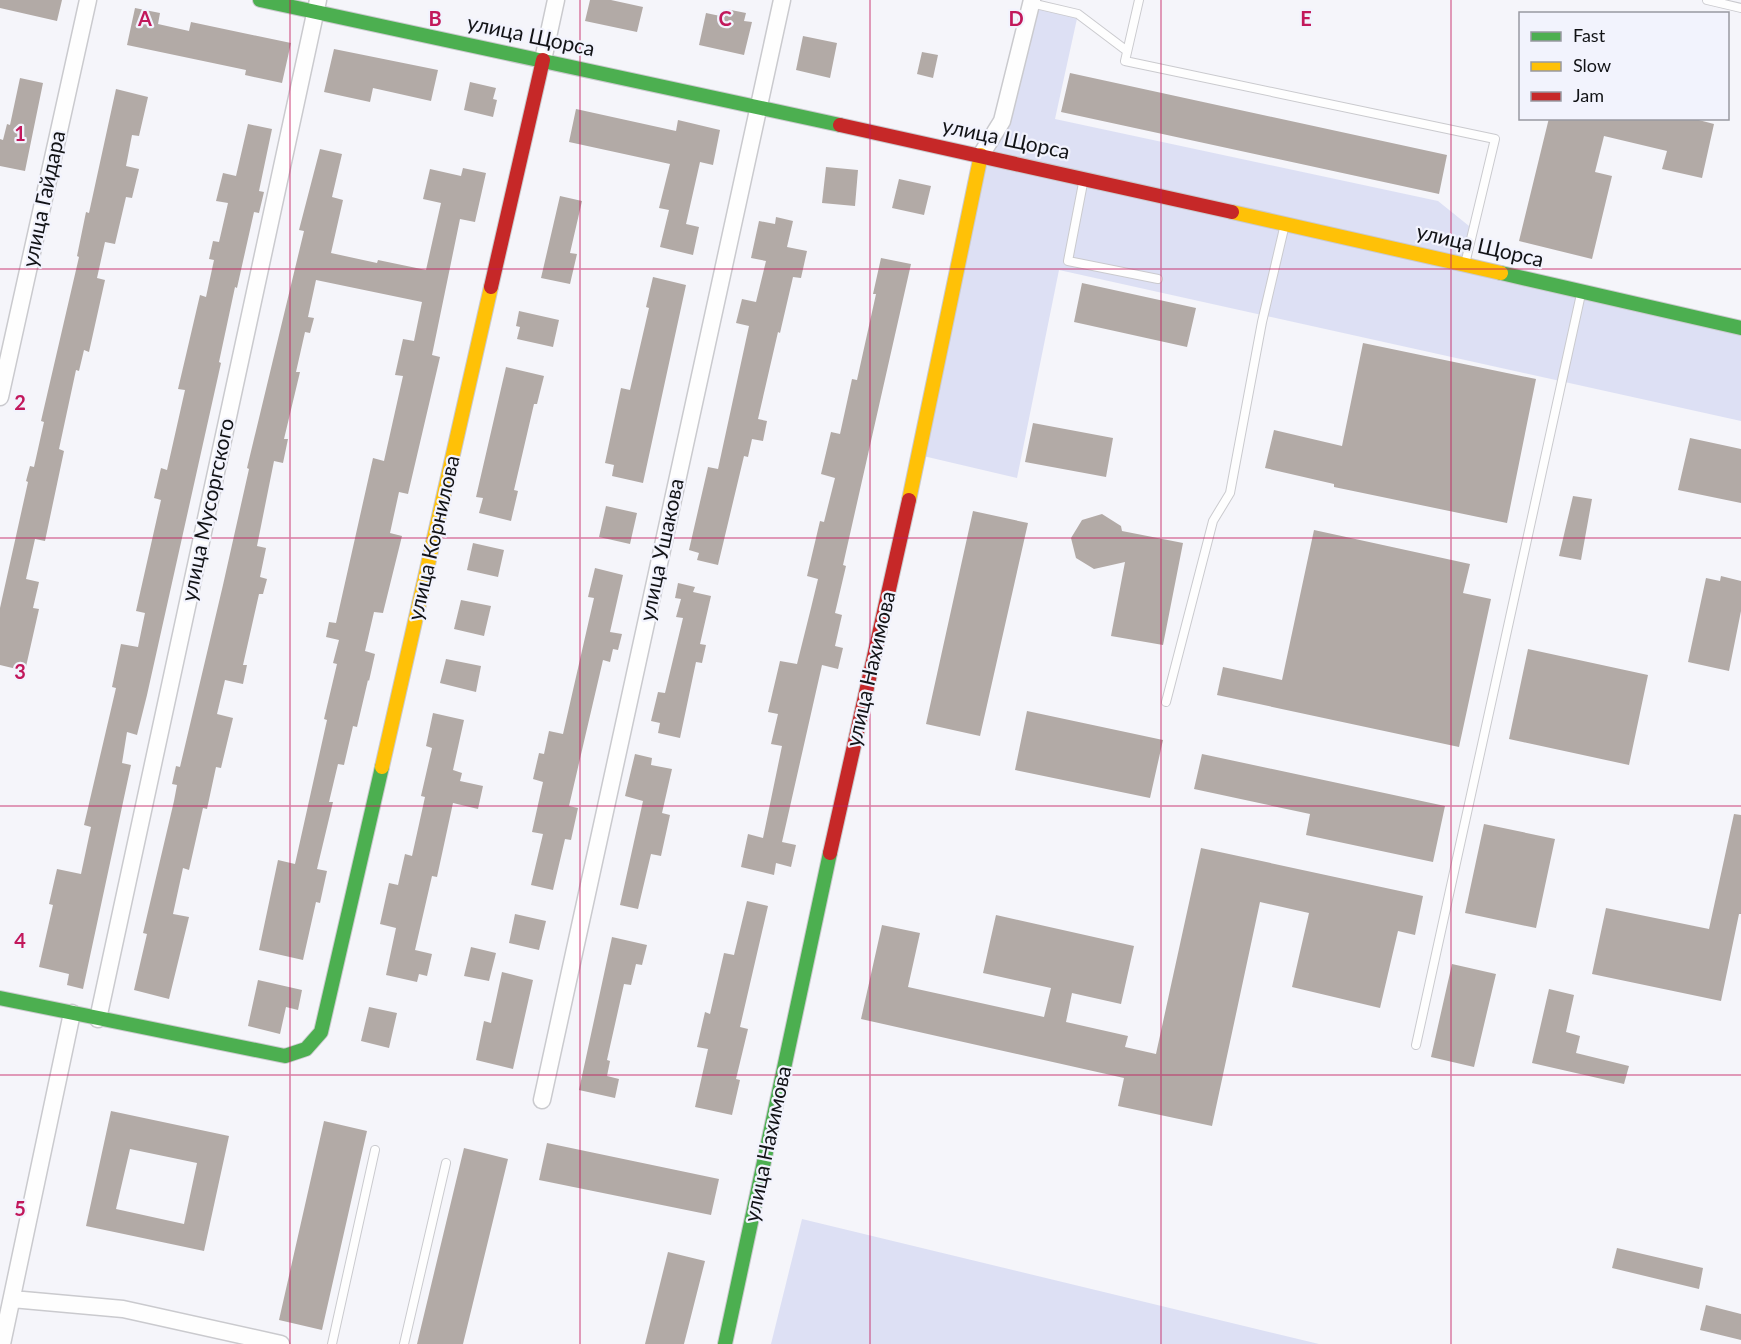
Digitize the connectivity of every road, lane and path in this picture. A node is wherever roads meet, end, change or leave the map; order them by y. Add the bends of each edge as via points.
1 (88, 0) edge
2 (260, 0) edge
3 (556, 0) edge
4 (782, 0) edge
5 (1139, 0) edge
6 (1707, 0) edge
7 (1031, 2) edge
8 (317, 6) edge
9 (1741, 8) edge
10 (1127, 51) junction
11 (543, 60) junction
12 (759, 107) junction
13 (981, 155) junction
14 (1084, 178) junction
15 (1285, 224) junction
16 (1465, 265) junction
17 (1158, 279) dead end
18 (1582, 290) junction
19 (1741, 328) edge
20 (0, 397) edge
21 (1166, 702) dead end
22 (0, 998) edge
23 (72, 1013) junction
24 (98, 1019) junction
25 (1416, 1045) dead end
26 (542, 1100) dead end
27 (375, 1150) dead end
28 (446, 1163) dead end
29 (6, 1298) edge
30 (252, 1341) edge
31 (3, 1344) edge
32 (281, 1344) edge
33 (332, 1344) edge
34 (404, 1344) edge
35 (725, 1344) edge

1 - 20 street, улица Гайдара
2 - 8 street, улица Щорса
3 - 11 street, улица Корнилова
4 - 12 street, улица Ушакова
5 - 10 lane
6 - 9 lane
7 - 10 lane via 1078,14
7 - 13 street, улица Нахимова via 1002,121
8 - 11 street, улица Щорса
8 - 24 street, улица Мусоргского
10 - 16 lane via 1125,61 1495,139
11 - 12 street, улица Щорса
11 - 24 street, улица Корнилова via 321,1032 306,1049 285,1056
12 - 13 street, улица Щорса
12 - 26 street, улица Ушакова
13 - 14 street, улица Щорса
13 - 35 street, улица Нахимова via 920,455 851,755
14 - 15 street, улица Щорса
14 - 17 lane via 1068,261
15 - 16 street, улица Щорса
15 - 21 lane via 1230,492 1212,521
16 - 18 street, улица Щорса
18 - 19 street, улица Щорса
18 - 25 lane
22 - 23 street
23 - 24 street
23 - 29 street
27 - 33 lane
28 - 34 lane
29 - 30 street via 123,1309
29 - 31 street
30 - 32 street

